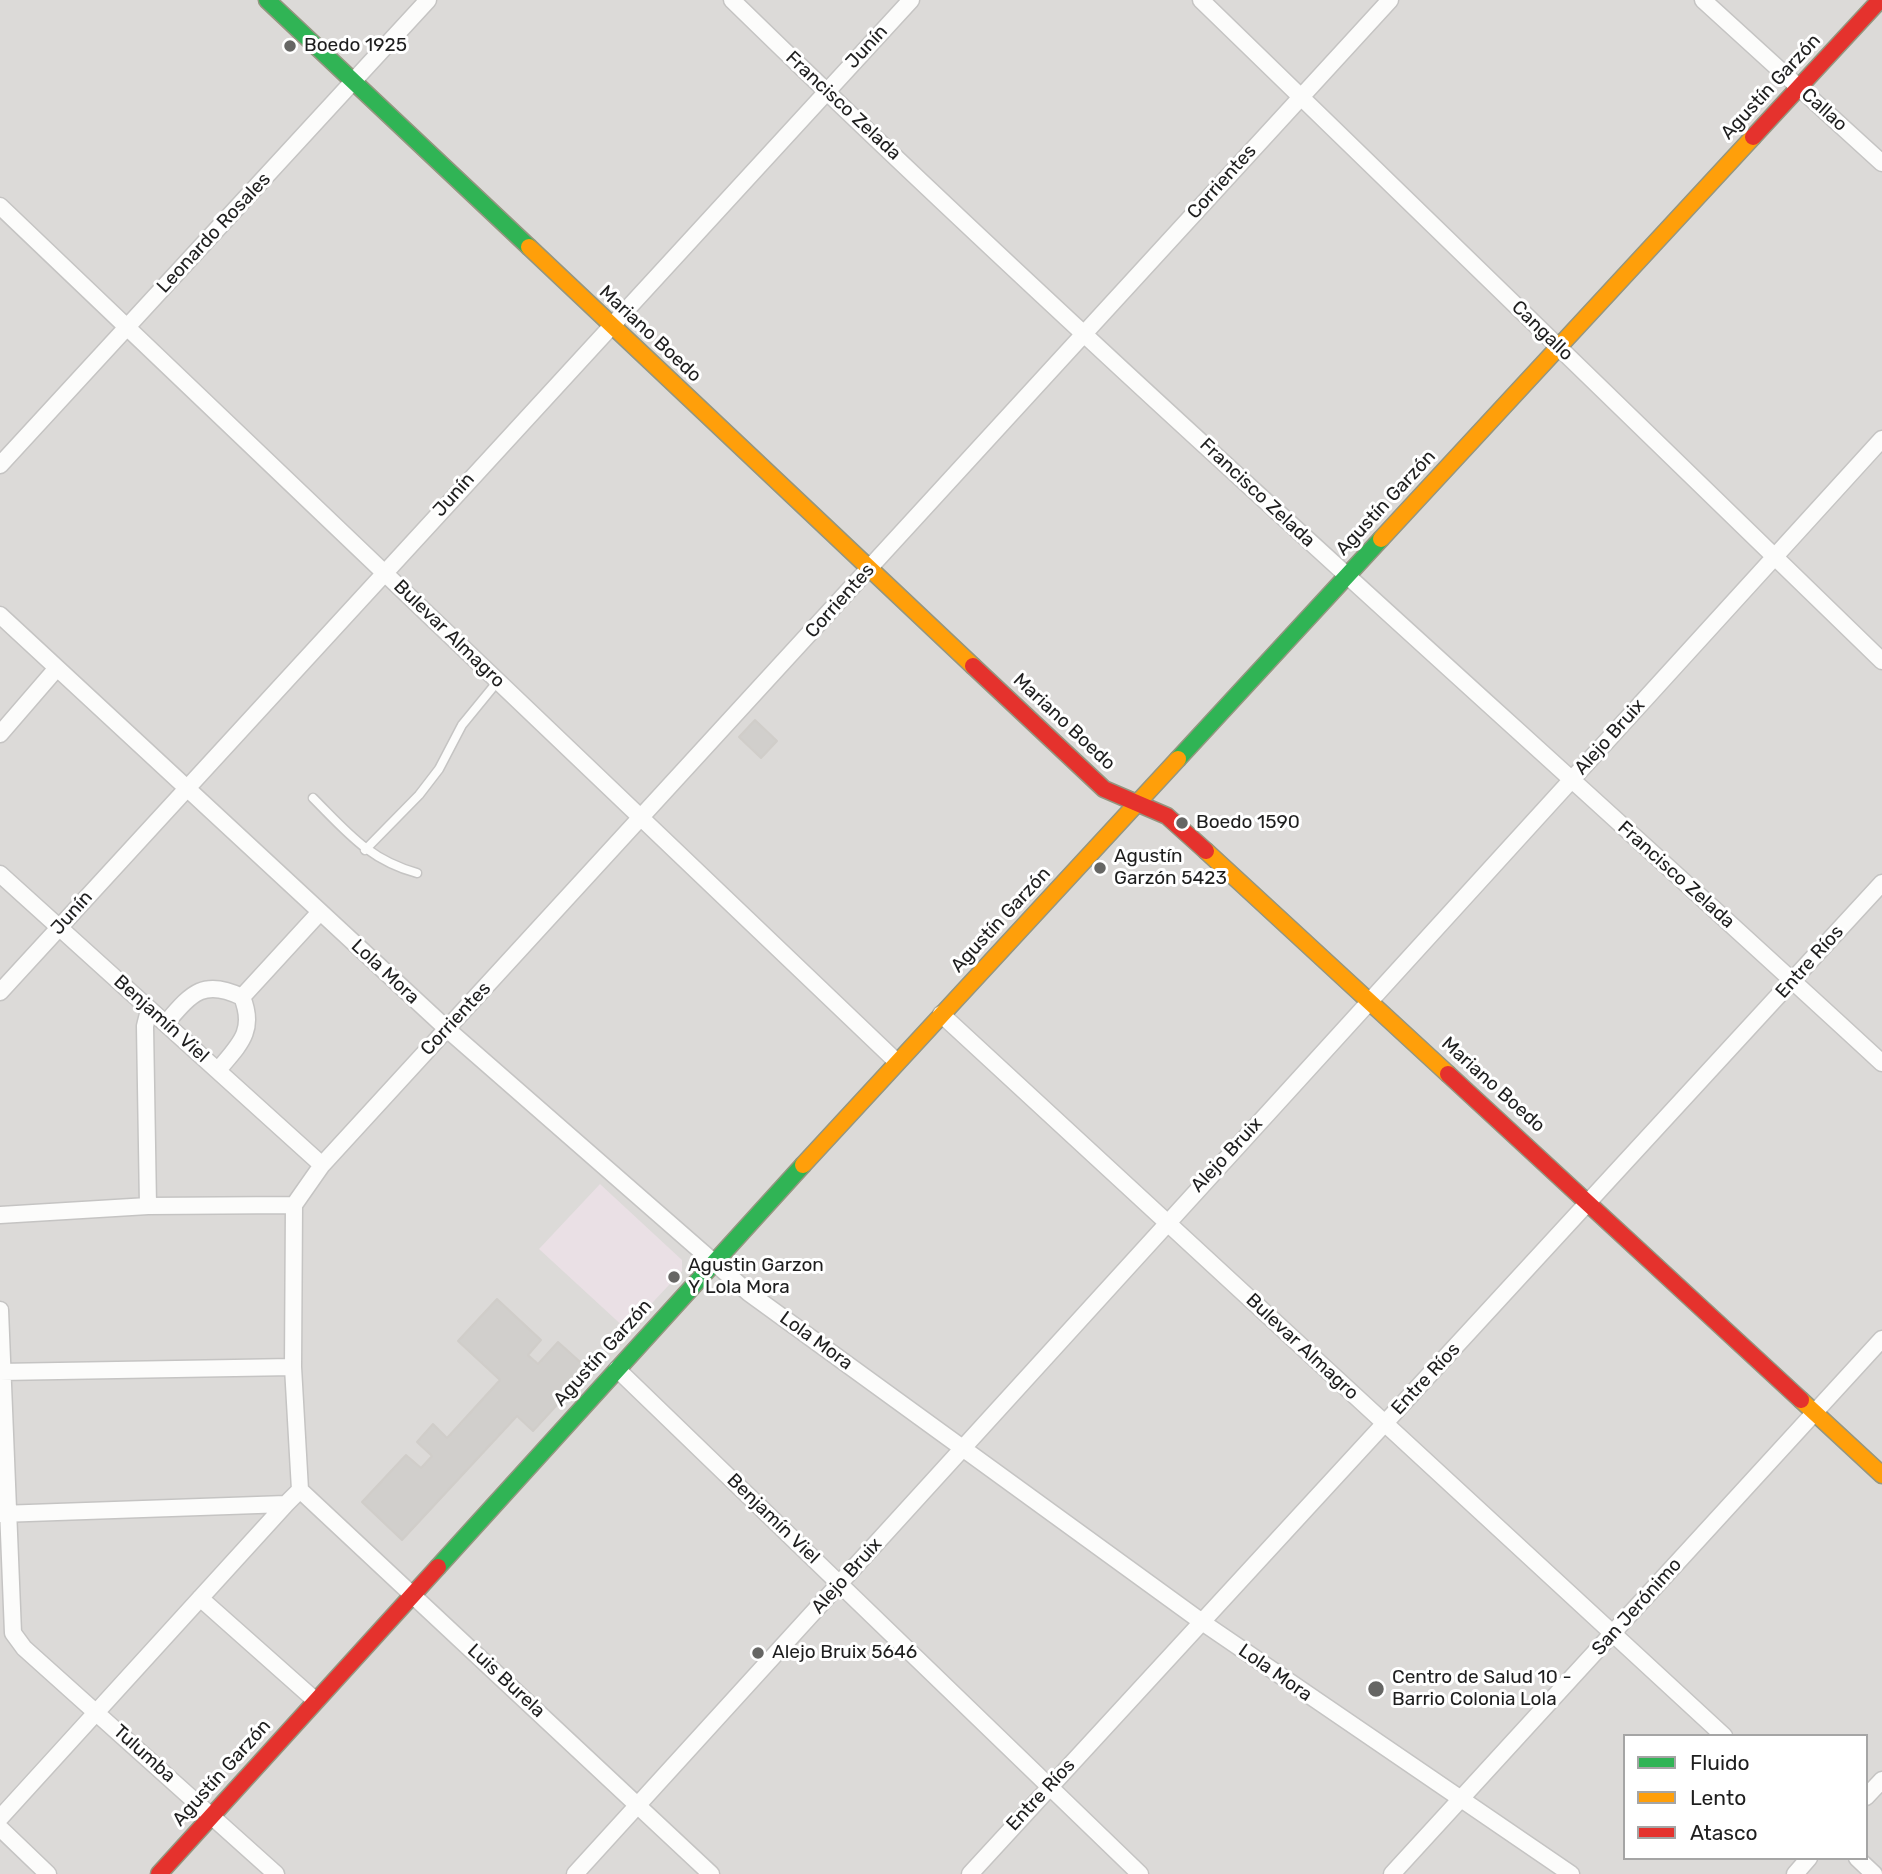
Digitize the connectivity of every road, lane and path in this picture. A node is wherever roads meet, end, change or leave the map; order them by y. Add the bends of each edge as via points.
1 (267, 0) edge
2 (428, 0) edge
3 (732, 0) edge
4 (911, 0) edge
5 (1201, 0) edge
6 (1390, 0) edge
7 (1703, 0) edge
8 (1880, 0) edge
9 (353, 81) junction
10 (1799, 88) junction
11 (826, 91) junction
12 (1301, 97) junction
13 (1882, 163) edge
14 (0, 206) edge
15 (609, 325) junction
16 (127, 327) junction
17 (1085, 332) junction
18 (1560, 348) junction
19 (1882, 439) edge
20 (0, 465) edge
21 (1774, 558) junction
22 (870, 568) junction
23 (384, 572) junction
24 (1346, 577) junction
25 (0, 615) edge
26 (1882, 661) edge
27 (57, 668) junction
28 (498, 681) junction
29 (0, 734) edge
30 (1571, 781) junction
31 (185, 788) junction
32 (313, 798) dead end
33 (1139, 802) junction
34 (641, 818) junction
35 (365, 850) junction
36 (417, 873) dead end
37 (0, 874) edge
38 (1882, 883) edge
39 (320, 912) junction
40 (60, 927) junction
41 (1793, 981) junction
42 (0, 992) edge
43 (242, 997) junction
44 (1369, 1001) junction
45 (149, 1010) junction
46 (941, 1014) junction
47 (166, 1023) junction
48 (447, 1029) junction
49 (897, 1062) junction
50 (1882, 1063) edge
51 (218, 1070) junction
52 (321, 1165) junction
53 (1590, 1202) junction
54 (294, 1205) junction
55 (148, 1206) junction
56 (0, 1215) edge
57 (1166, 1222) junction
58 (713, 1264) junction
59 (0, 1310) edge
60 (1882, 1339) edge
61 (293, 1367) junction
62 (617, 1369) junction
63 (1, 1372) edge
64 (1814, 1413) junction
65 (1385, 1423) junction
66 (962, 1446) junction
67 (1882, 1475) edge
68 (300, 1490) junction
69 (286, 1504) junction
70 (4, 1514) edge
71 (841, 1584) junction
72 (414, 1593) junction
73 (200, 1598) junction
74 (1202, 1622) junction
75 (1613, 1633) junction
76 (6, 1634) edge
77 (316, 1701) junction
78 (97, 1712) junction
79 (1722, 1734) edge
80 (1882, 1780) edge
81 (1050, 1786) junction
82 (1868, 1795) edge
83 (1460, 1800) junction
84 (638, 1805) junction
85 (213, 1815) junction
86 (0, 1818) edge
87 (0, 1828) edge
88 (1807, 1860) edge
89 (1859, 1860) edge
90 (48, 1874) edge
91 (159, 1874) edge
92 (276, 1874) edge
93 (575, 1874) edge
94 (711, 1874) edge
95 (970, 1874) edge
96 (1140, 1874) edge
97 (1392, 1874) edge
98 (1571, 1874) edge
99 (1795, 1874) edge
100 (1874, 1874) edge

1 - 9 street, Mariano Boedo
2 - 9 street, Leonardo Rosales
3 - 11 street, Francisco Zelada
4 - 11 street, Junín
5 - 12 street, Cangallo
6 - 12 street, Corrientes
7 - 10 street, Callao
8 - 10 street, Agustín Garzón
9 - 15 street, Mariano Boedo
9 - 16 street, Leonardo Rosales
10 - 13 street, Callao
10 - 18 street, Agustín Garzón
11 - 15 street, Junín
11 - 17 street, Francisco Zelada
12 - 17 street, Corrientes
12 - 18 street, Cangallo
14 - 16 street, Bulevar Almagro
15 - 22 street, Mariano Boedo
15 - 23 street, Junín
16 - 20 street, Leonardo Rosales
16 - 23 street, Bulevar Almagro
17 - 22 street, Corrientes
17 - 24 street, Francisco Zelada
18 - 21 street, Cangallo
18 - 24 street, Agustín Garzón
19 - 21 street, Alejo Bruix
21 - 26 street, Cangallo
21 - 30 street, Alejo Bruix
22 - 33 street, Mariano Boedo via 1104,789 1125,801
22 - 34 street, Corrientes
23 - 28 street, Bulevar Almagro
23 - 31 street, Junín
24 - 30 street, Francisco Zelada
24 - 33 street, Agustín Garzón
25 - 27 street, Lola Mora
27 - 29 street
27 - 31 street, Lola Mora
28 - 34 street, Bulevar Almagro
28 - 35 lane via 462,725 419,795
30 - 41 street, Francisco Zelada
30 - 44 street, Alejo Bruix
31 - 39 street, Lola Mora
31 - 40 street, Junín
32 - 35 lane
33 - 44 street, Mariano Boedo via 1175,822
33 - 46 street, Agustín Garzón
34 - 48 street, Corrientes
34 - 49 street, Bulevar Almagro
35 - 36 lane via 394,867
37 - 40 street, Benjamín Viel
38 - 41 street, Entre Ríos
39 - 43 street
39 - 48 street, Lola Mora
40 - 42 street, Junín
40 - 45 street, Benjamín Viel
41 - 50 street, Francisco Zelada
41 - 53 street, Entre Ríos
43 - 47 street via 223,988 207,988 190,995
43 - 51 street via 249,1014 247,1028
44 - 53 street, Mariano Boedo
44 - 57 street, Alejo Bruix
45 - 47 street, Benjamín Viel
45 - 55 street via 145,1026
46 - 49 street, Agustín Garzón
46 - 57 street, Bulevar Almagro
47 - 51 street, Benjamín Viel
48 - 52 street, Corrientes
48 - 58 street, Lola Mora
49 - 58 street, Agustín Garzón
51 - 52 street, Benjamín Viel
52 - 54 street, Corrientes
53 - 64 street, Mariano Boedo
53 - 65 street, Entre Ríos
54 - 55 street
54 - 61 street
55 - 56 street
57 - 65 street, Bulevar Almagro
57 - 66 street, Alejo Bruix
58 - 62 street, Agustín Garzón
58 - 66 street, Lola Mora
59 - 63 street
60 - 64 street, San Jerónimo
61 - 63 street
61 - 68 street
62 - 71 street, Benjamín Viel
62 - 72 street, Agustín Garzón
63 - 70 street
64 - 67 street, Mariano Boedo
64 - 75 street, San Jerónimo
65 - 74 street, Entre Ríos
65 - 75 street, Bulevar Almagro
66 - 71 street, Alejo Bruix
66 - 74 street, Lola Mora
68 - 69 street
68 - 72 street, Luis Burela
69 - 70 street
69 - 73 street
70 - 76 street
71 - 81 street, Benjamín Viel
71 - 84 street, Alejo Bruix
72 - 77 street, Agustín Garzón
72 - 84 street, Luis Burela
73 - 77 street
73 - 78 street
74 - 81 street, Entre Ríos
74 - 83 street, Lola Mora
75 - 79 street, Bulevar Almagro
75 - 83 street, San Jerónimo
76 - 78 street, Tulumba
77 - 85 street, Agustín Garzón
78 - 85 street, Tulumba
78 - 86 street
80 - 82 street
81 - 95 street, Entre Ríos
81 - 96 street, Benjamín Viel
83 - 97 street, San Jerónimo
83 - 98 street, Lola Mora
84 - 93 street, Alejo Bruix
84 - 94 street, Luis Burela
85 - 91 street, Agustín Garzón
85 - 92 street, Tulumba
87 - 90 street
88 - 99 street
89 - 100 street

